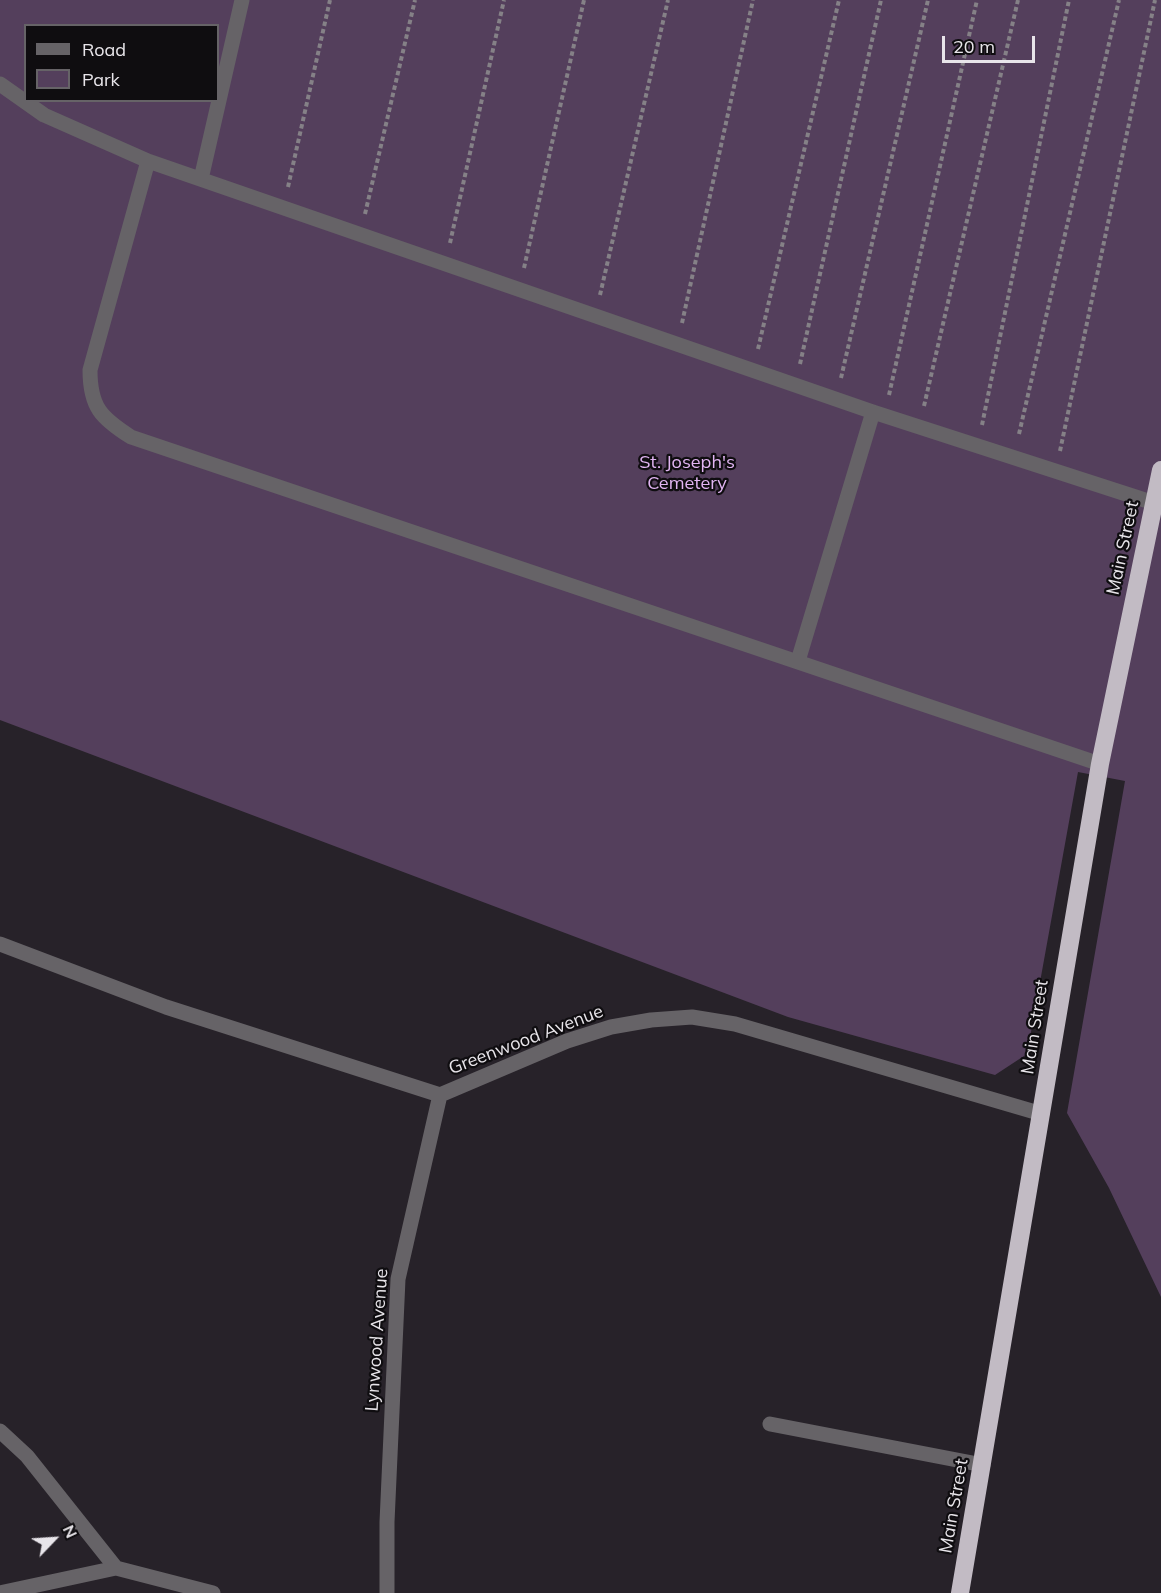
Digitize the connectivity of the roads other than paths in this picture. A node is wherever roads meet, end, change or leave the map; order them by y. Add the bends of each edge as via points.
1 (242, 0) edge
2 (0, 84) edge
3 (219, 100) edge
4 (24, 101) edge
5 (26, 102) edge
6 (219, 102) edge
7 (148, 161) junction
8 (201, 179) junction
9 (879, 414) junction
10 (1161, 470) edge
11 (1154, 503) junction
12 (798, 661) junction
13 (1100, 764) junction
14 (0, 944) edge
15 (440, 1095) junction
16 (1042, 1114) junction
17 (770, 1424) dead end
18 (0, 1431) edge
19 (982, 1464) junction
20 (116, 1568) junction
21 (0, 1593) edge
22 (213, 1593) edge
23 (387, 1593) edge
24 (960, 1593) edge

1 - 3 street
2 - 4 street
5 - 7 street via 44,115
6 - 8 street
7 - 8 street
7 - 12 street via 90,370 90,392 99,411 113,425 131,436
8 - 9 street
9 - 11 street
9 - 12 street
10 - 11 highway, Main Street
11 - 13 highway, Main Street
12 - 13 street
13 - 16 highway, Main Street
14 - 15 street, Greenwood Avenue via 166,1007
15 - 16 street, Greenwood Avenue via 610,1027 692,1017 735,1024
15 - 23 street, Lynwood Avenue via 398,1279
16 - 19 highway, Main Street
17 - 19 street
18 - 20 street via 27,1456
19 - 24 highway, Main Street
20 - 21 street
20 - 22 street

